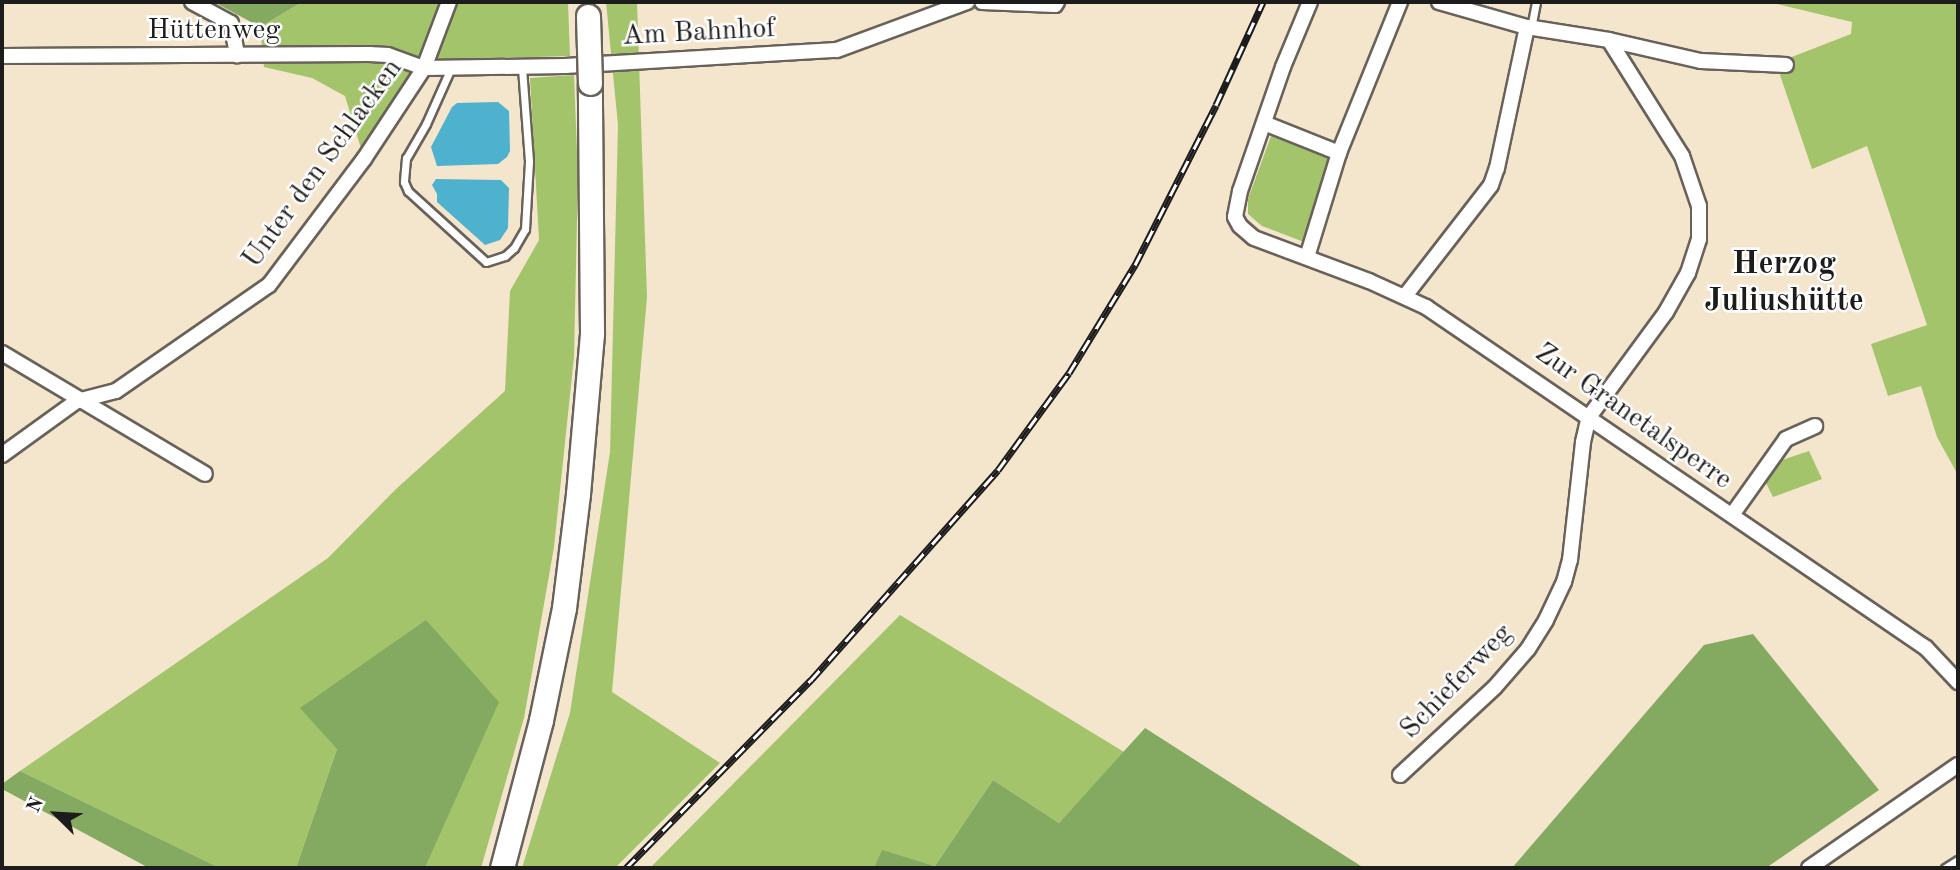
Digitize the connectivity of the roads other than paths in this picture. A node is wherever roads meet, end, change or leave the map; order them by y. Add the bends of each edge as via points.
1 (192, 2) edge
2 (449, 2) edge
3 (967, 2) edge
4 (982, 2) edge
5 (1057, 2) edge
6 (1310, 2) edge
7 (1400, 2) edge
8 (1439, 2) edge
9 (1536, 2) edge
10 (587, 9) edge
11 (1529, 28) junction
12 (1609, 40) junction
13 (237, 55) junction
14 (2, 56) edge
15 (1786, 65) dead end
16 (522, 66) junction
17 (425, 68) junction
18 (451, 68) junction
19 (1264, 123) junction
20 (1339, 153) junction
21 (1307, 257) junction
22 (1405, 296) junction
23 (2, 353) edge
24 (77, 401) junction
25 (1589, 417) junction
26 (1815, 426) dead end
27 (2, 455) edge
28 (205, 474) dead end
29 (1732, 515) junction
30 (1958, 682) edge
31 (1958, 765) edge
32 (1400, 775) dead end
33 (1958, 860) edge
34 (502, 868) edge
35 (1809, 868) edge
36 (1945, 868) edge

1 - 13 street via 232,23
2 - 17 street, Unter den Schlacken
3 - 16 street, Am Bahnhof via 837,50
4 - 5 street
6 - 19 street
7 - 20 street
8 - 11 street
9 - 11 lane
10 - 34 highway, bridge via 592,333 578,494 559,633
11 - 12 street
11 - 22 street via 1491,185
12 - 15 street via 1701,61
12 - 25 street via 1682,156 1699,206 1699,239 1688,273 1665,312
13 - 14 street, Hüttenweg
13 - 17 street, Hüttenweg via 388,55
16 - 18 street, Am Bahnhof
16 - 18 lane via 529,161 525,229 505,256 486,262 408,191 404,182 406,158
17 - 18 street, Am Bahnhof
17 - 24 street, Unter den Schlacken via 364,159 269,285 116,391
19 - 20 street
19 - 21 street, Zur Granetalsperre via 1235,217 1254,238
20 - 21 street
21 - 22 street, Zur Granetalsperre
22 - 25 street, Zur Granetalsperre
23 - 24 street
24 - 27 street
24 - 28 street
25 - 29 street, Zur Granetalsperre
25 - 32 street, Schieferweg via 1570,561 1546,620 1495,687
26 - 29 street via 1786,439
29 - 30 street, Zur Granetalsperre via 1926,648
31 - 35 street
33 - 36 lane

